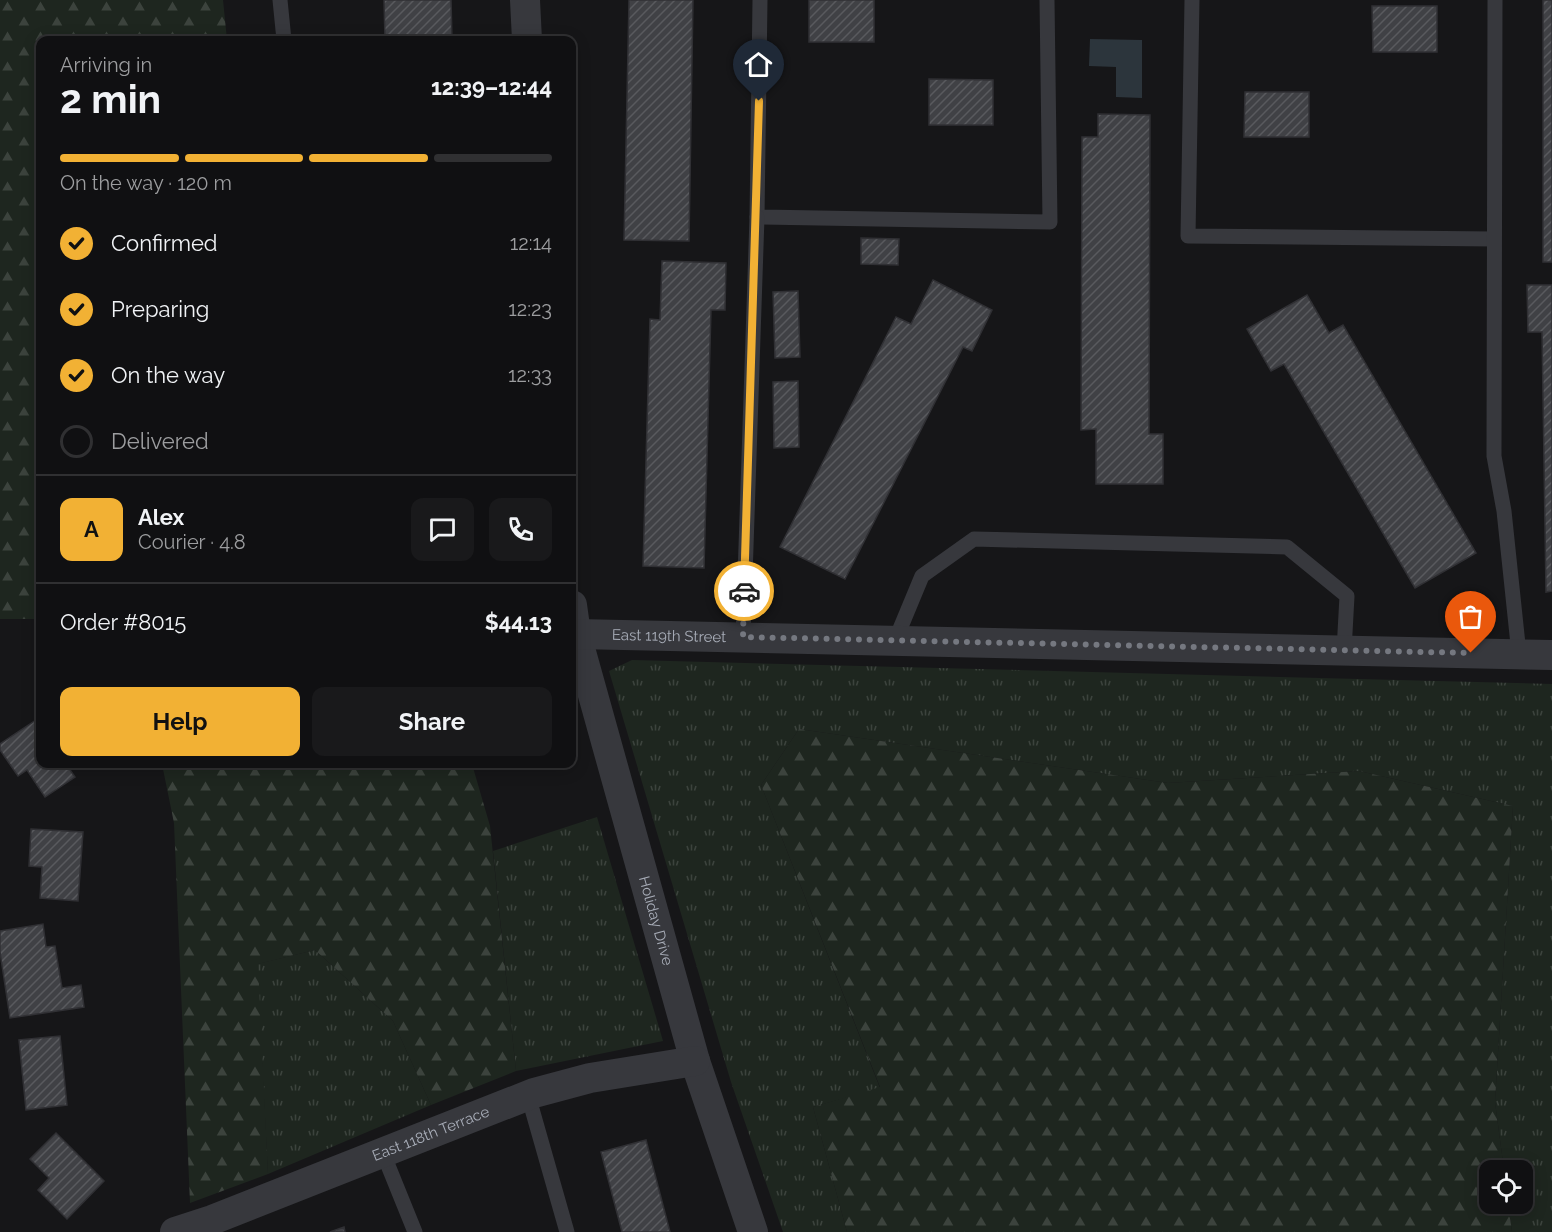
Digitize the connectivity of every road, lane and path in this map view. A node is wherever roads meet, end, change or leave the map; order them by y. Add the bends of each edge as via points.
1 (280, 0) edge
2 (525, 0) edge
3 (760, 0) edge
4 (1047, 0) edge
5 (1192, 0) edge
6 (1495, 0) edge
7 (284, 36) edge
8 (527, 36) edge
9 (757, 217) junction
10 (1494, 239) junction
11 (576, 619) edge
12 (576, 626) edge
13 (743, 637) junction
14 (894, 641) junction
15 (1344, 651) junction
16 (1520, 654) junction
17 (1552, 655) edge
18 (695, 1061) junction
19 (528, 1095) junction
20 (382, 1153) junction
21 (214, 1226) edge
22 (175, 1232) edge
23 (415, 1232) edge
24 (567, 1232) edge
25 (753, 1232) edge

1 - 7 lane
2 - 8 street
3 - 9 lane
4 - 9 lane via 1050,222
5 - 10 lane via 1188,236
6 - 10 lane
9 - 13 lane
10 - 16 lane via 1494,456
11 - 13 street, East 119th Street
12 - 18 street, Holiday Drive
13 - 14 street, East 119th Street
14 - 15 street, East 119th Street
14 - 15 lane via 922,576 974,539 1287,548 1347,596
15 - 16 street, East 119th Street
16 - 17 street, East 119th Street
18 - 19 street, East 118th Terrace via 590,1078
18 - 25 street, Holiday Drive
19 - 20 street, East 118th Terrace
19 - 24 lane
20 - 21 street, East 118th Terrace
20 - 23 lane
21 - 22 street, East 118th Terrace

